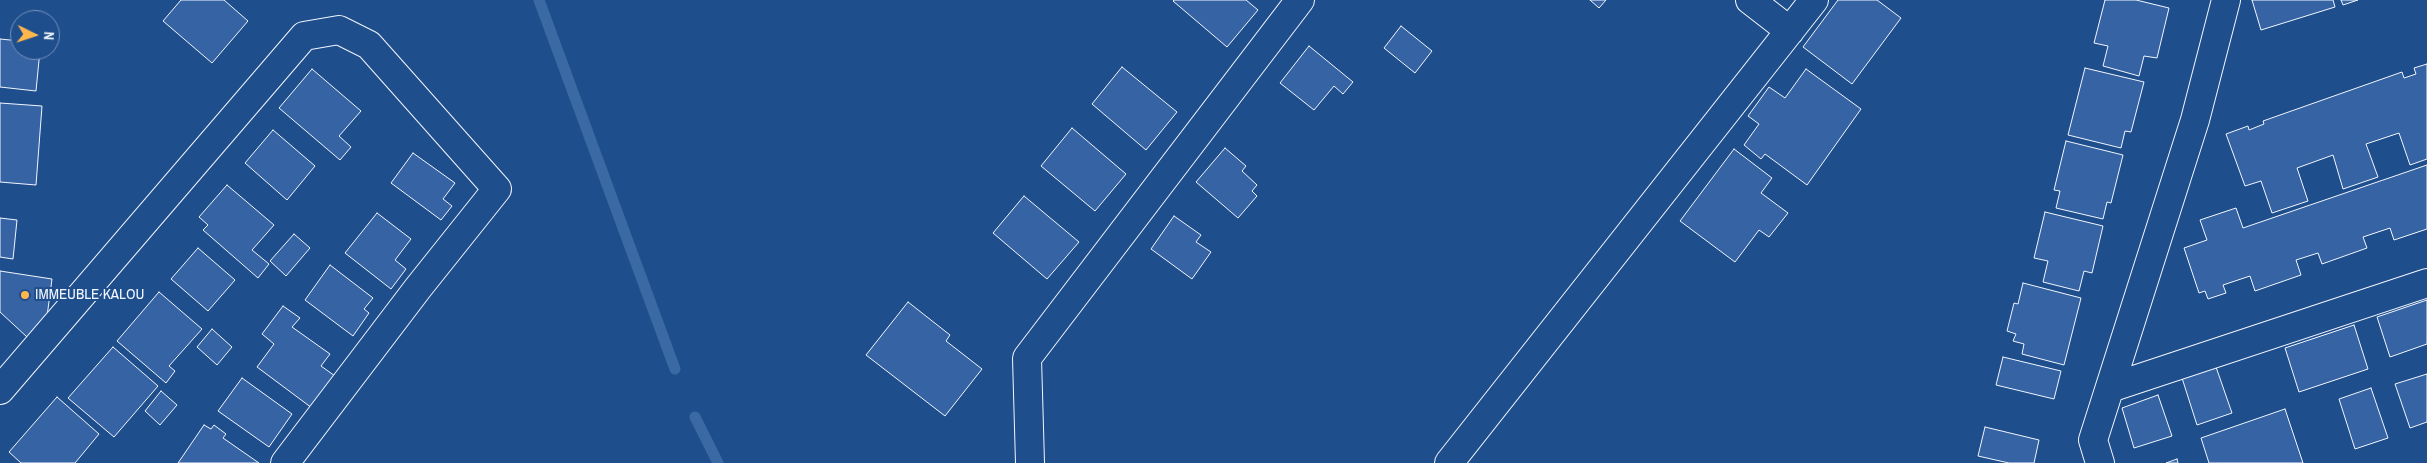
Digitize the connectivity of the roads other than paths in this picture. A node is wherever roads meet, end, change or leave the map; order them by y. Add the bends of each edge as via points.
1 (1300, 0) edge
2 (1750, 0) edge
3 (1814, 0) edge
4 (2226, 0) edge
5 (1790, 31) junction
6 (2427, 283) edge
7 (1, 384) edge
8 (2110, 388) junction
9 (286, 463) edge
10 (1030, 463) edge
11 (1449, 463) edge
12 (2100, 463) edge

1 - 10 street via 1027,358
2 - 5 street
3 - 5 street
4 - 8 street via 2195,120
5 - 11 street
6 - 8 street
7 - 9 street via 304,36 339,30 370,45 497,189
8 - 12 street via 2093,440

